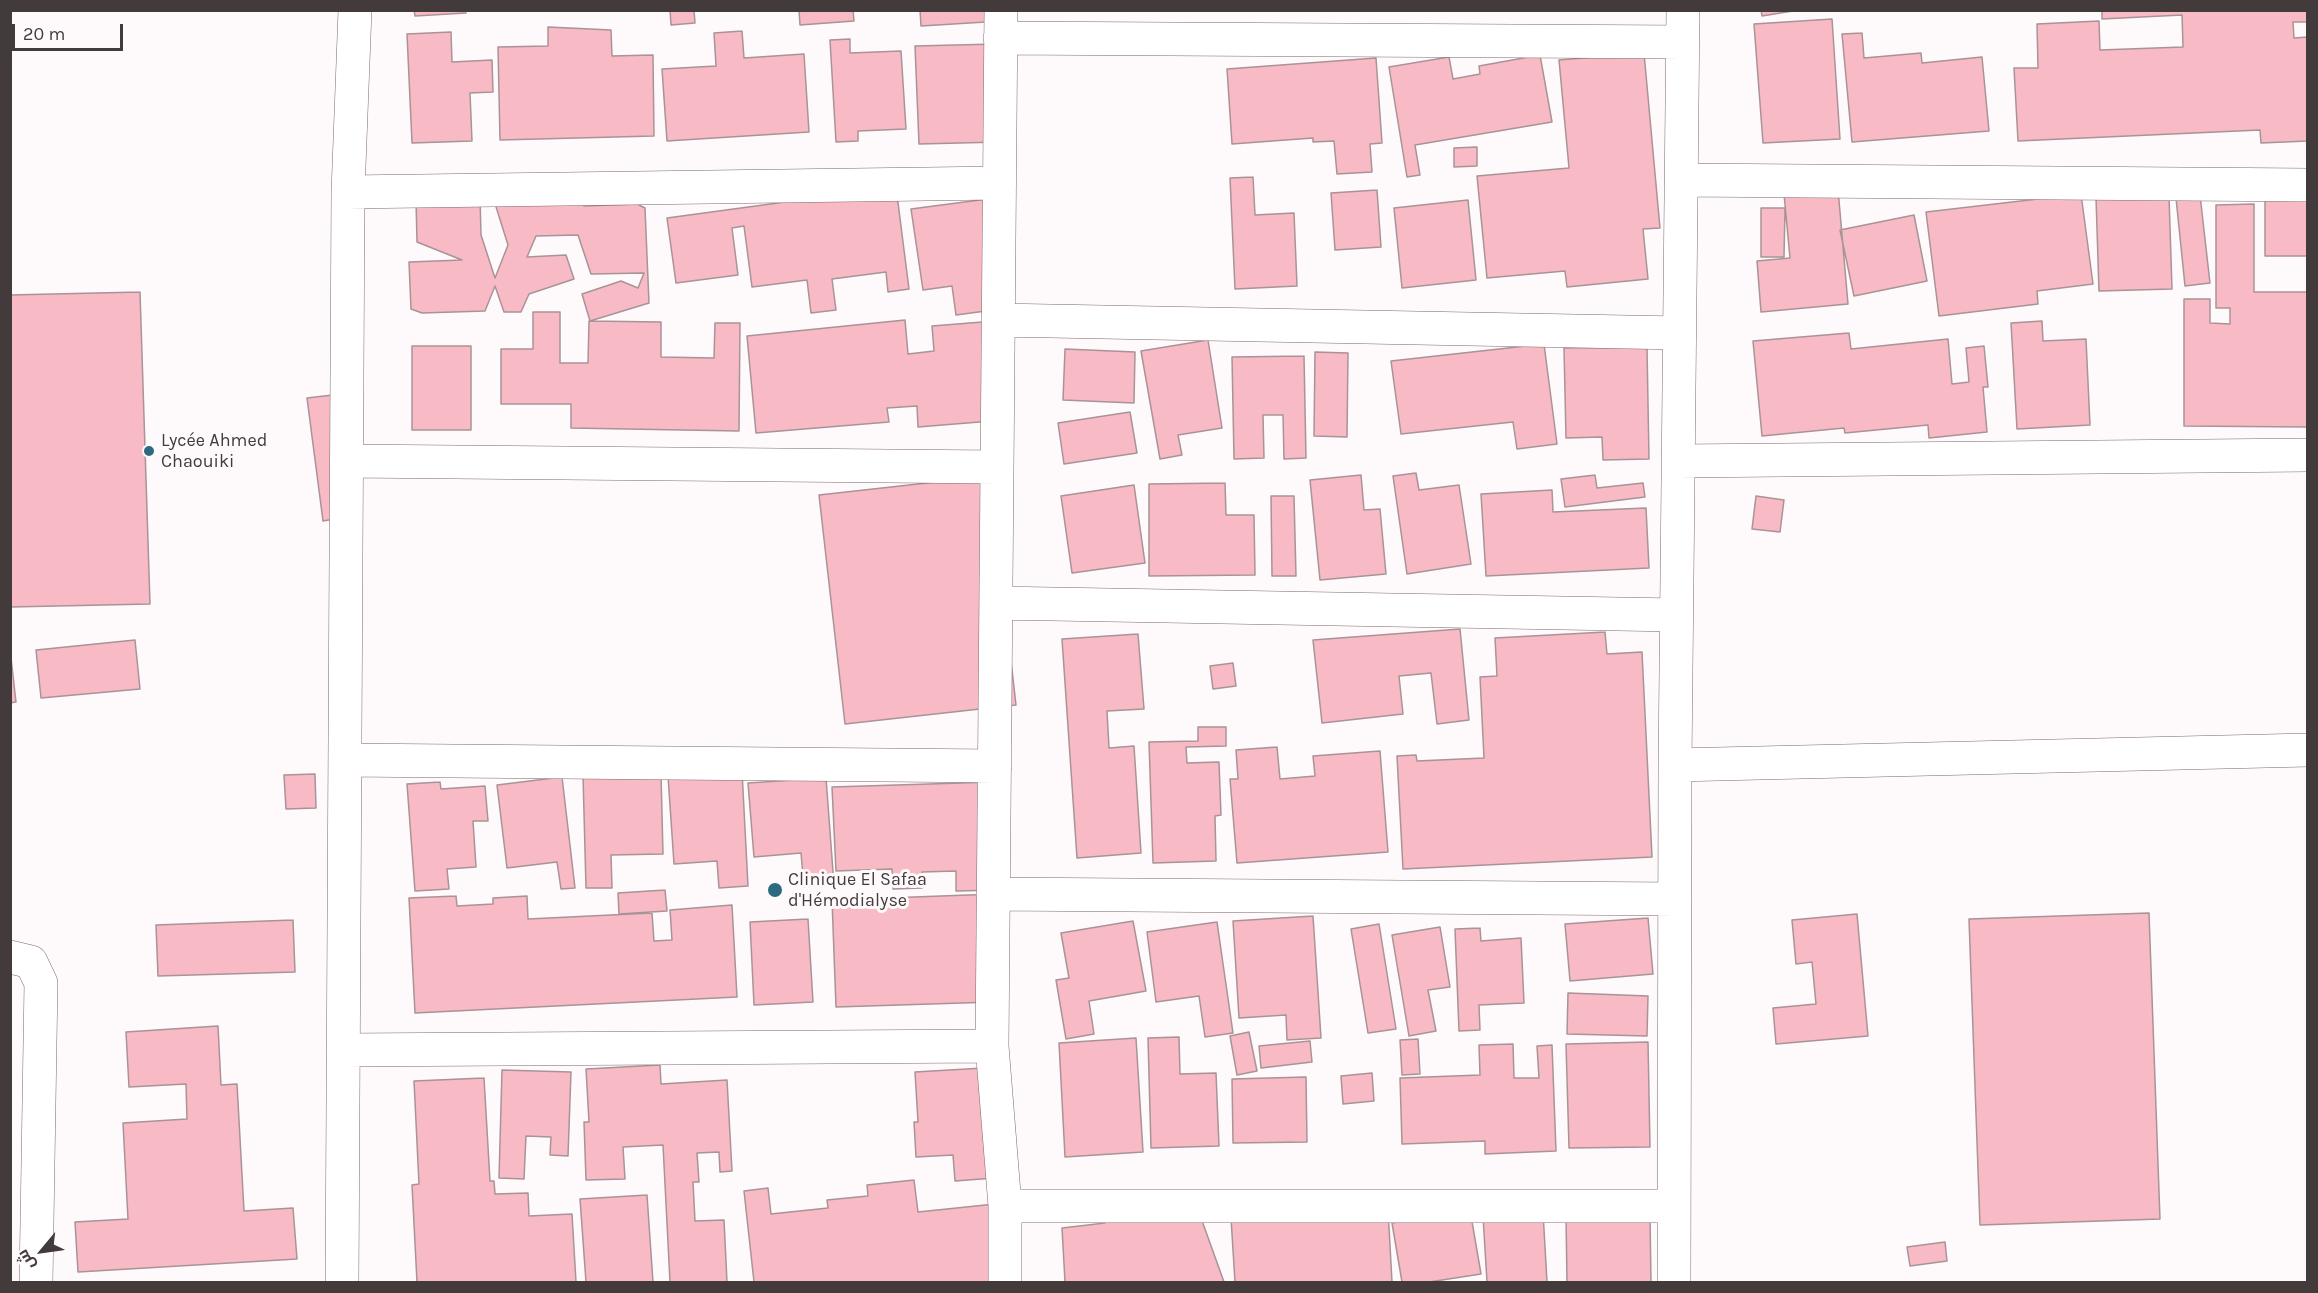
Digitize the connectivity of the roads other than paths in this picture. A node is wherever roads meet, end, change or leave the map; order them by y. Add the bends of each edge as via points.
1 (355, 10) edge
2 (1001, 24) edge
3 (1683, 26) edge
4 (1682, 180) junction
5 (999, 183) junction
6 (2307, 185) edge
7 (348, 192) junction
8 (998, 320) junction
9 (1680, 333) junction
10 (2307, 455) edge
11 (347, 461) junction
12 (1678, 461) junction
13 (997, 467) junction
14 (996, 603) junction
15 (1676, 615) junction
16 (2307, 750) edge
17 (345, 760) junction
18 (1675, 765) junction
19 (994, 766) junction
20 (993, 894) junction
21 (1675, 899) junction
22 (10, 957) edge
23 (992, 1046) junction
24 (343, 1050) junction
25 (1005, 1206) junction
26 (1674, 1206) junction
27 (36, 1282) edge
28 (342, 1282) edge
29 (1005, 1282) edge
30 (1674, 1282) edge

1 - 7 street
2 - 3 street
2 - 5 street
3 - 4 street
4 - 6 street
4 - 9 street
5 - 7 street
5 - 8 street
7 - 11 street
8 - 9 street
8 - 13 street
9 - 12 street
10 - 12 street
11 - 13 street
11 - 17 street
12 - 15 street
13 - 14 street
14 - 15 street
14 - 19 street
15 - 18 street
16 - 18 street
17 - 19 street
17 - 24 street
18 - 21 street
19 - 20 street
20 - 21 street
20 - 23 street
21 - 26 street
22 - 27 street via 31,962 40,982
23 - 24 street
23 - 25 street
24 - 28 street
25 - 26 street
25 - 29 street
26 - 30 street

